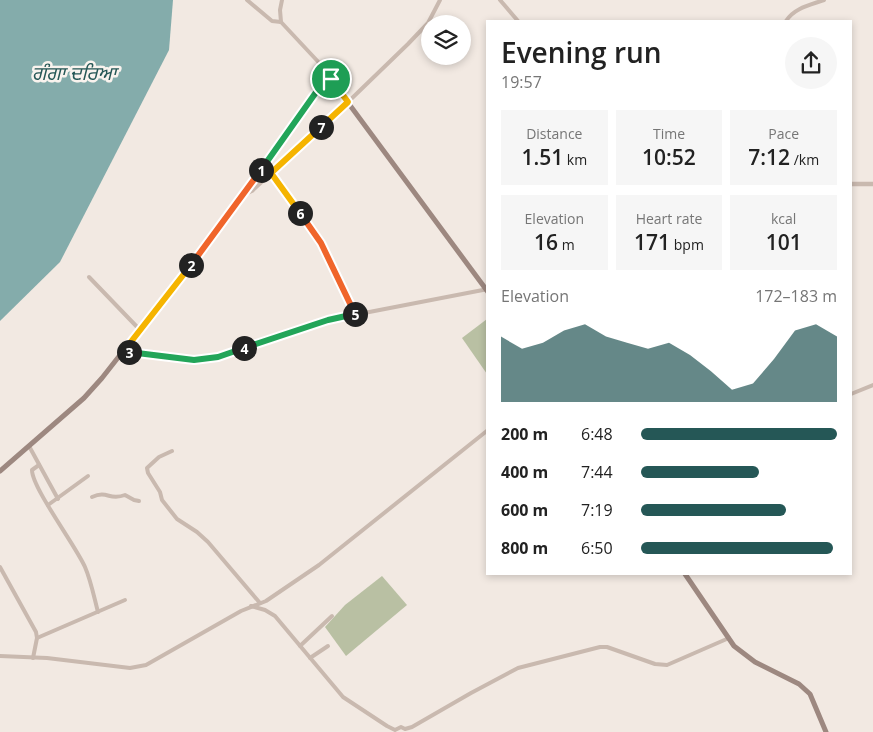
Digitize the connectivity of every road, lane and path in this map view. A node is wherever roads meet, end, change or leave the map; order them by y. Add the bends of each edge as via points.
1 (247, 0) edge
2 (282, 0) edge
3 (440, 0) edge
4 (500, 0) edge
5 (824, 0) edge
6 (517, 20) edge
7 (787, 20) edge
8 (281, 22) junction
9 (331, 79) junction
10 (348, 102) junction
11 (271, 173) junction
12 (872, 183) edge
13 (852, 184) edge
14 (242, 195) junction
15 (88, 277) dead end
16 (486, 289) edge
17 (486, 290) edge
18 (356, 314) junction
19 (140, 330) junction
20 (123, 352) junction
21 (873, 385) edge
22 (852, 394) edge
23 (486, 432) edge
24 (29, 446) junction
25 (172, 451) dead end
26 (39, 464) junction
27 (0, 471) edge
28 (88, 476) dead end
29 (92, 497) dead end
30 (58, 499) junction
31 (139, 500) dead end
32 (48, 505) junction
33 (0, 566) edge
34 (686, 575) edge
35 (6, 576) junction
36 (0, 579) edge
37 (125, 600) dead end
38 (260, 604) junction
39 (251, 606) junction
40 (98, 612) junction
41 (332, 616) dead end
42 (37, 638) junction
43 (729, 638) junction
44 (300, 646) junction
45 (328, 646) dead end
46 (0, 656) edge
47 (33, 658) junction
48 (310, 658) junction
49 (400, 730) edge
50 (826, 732) edge

1 - 8 street via 272,21
2 - 8 street
3 - 10 street via 428,23
4 - 6 street
5 - 7 street via 796,11
8 - 9 street
9 - 10 main road
9 - 14 main road via 324,81
10 - 11 street
10 - 16 main road
11 - 14 street
11 - 18 street via 316,233
12 - 13 street
14 - 19 main road
15 - 19 street
17 - 18 street
18 - 20 street via 328,320 211,359
19 - 20 main road
20 - 24 main road via 84,398
21 - 22 street
23 - 38 street via 319,565
24 - 26 street
24 - 27 main road
25 - 38 street via 159,457 147,470 162,500 177,519 200,535
26 - 30 street
26 - 32 street via 31,472
28 - 30 street
29 - 31 street via 125,495
30 - 32 street
32 - 40 street via 84,566
33 - 35 street
34 - 43 main road
35 - 36 street
35 - 42 street
37 - 40 street
38 - 39 street
39 - 44 street via 275,616
39 - 47 street via 141,667
40 - 42 street
41 - 44 street
42 - 47 street
43 - 49 street via 667,665 654,664 607,647 538,662 504,675 412,727
43 - 50 main road via 755,662 799,684 810,694
44 - 48 street
45 - 48 street
46 - 47 street
48 - 49 street via 347,700

